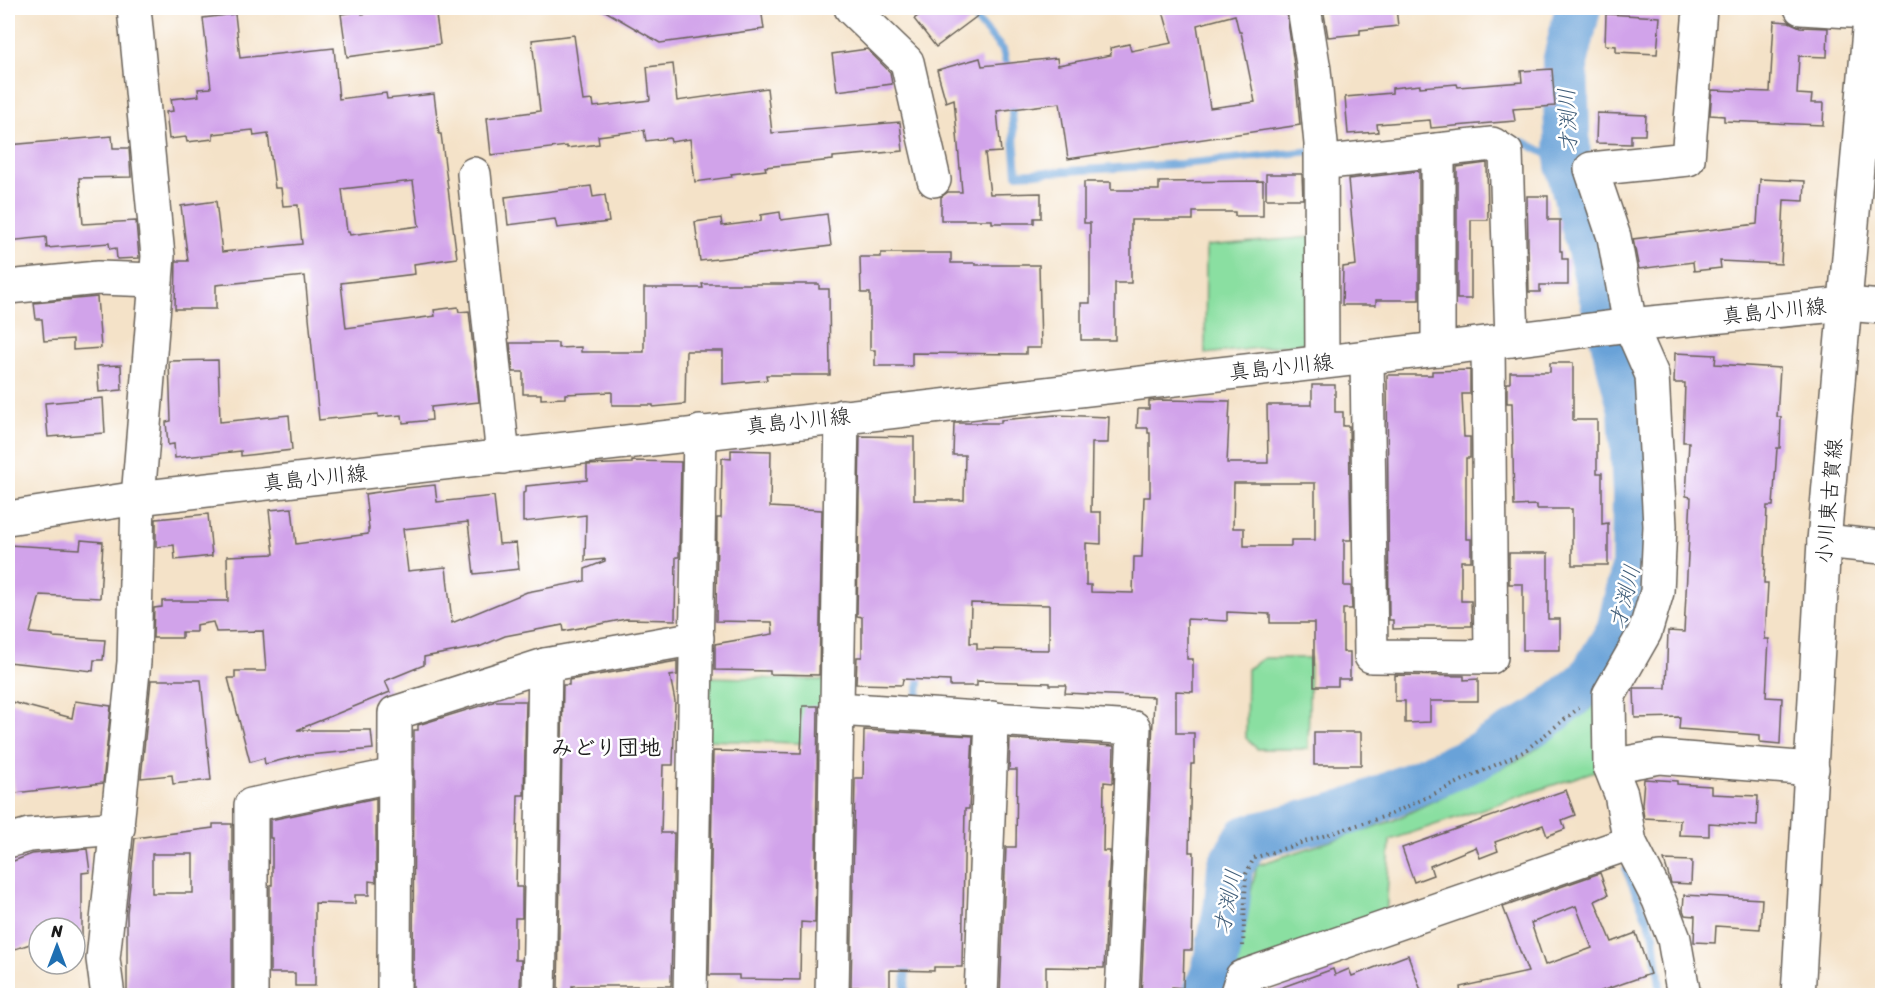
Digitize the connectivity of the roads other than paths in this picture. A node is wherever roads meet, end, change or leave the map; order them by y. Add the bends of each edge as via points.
1 (135, 8) edge
2 (851, 8) edge
3 (1304, 8) edge
4 (1700, 8) edge
5 (1801, 8) edge
6 (1875, 11) edge
7 (1438, 150) junction
8 (1321, 152) junction
9 (474, 174) dead end
10 (934, 180) dead end
11 (156, 280) junction
12 (8, 287) edge
13 (1846, 304) junction
14 (1882, 307) edge
15 (1630, 325) junction
16 (1500, 342) junction
17 (1438, 349) junction
18 (1367, 357) junction
19 (1322, 362) junction
20 (842, 416) junction
21 (700, 432) junction
22 (503, 457) junction
23 (138, 498) junction
24 (8, 518) edge
25 (1824, 541) junction
26 (1882, 547) edge
27 (697, 638) junction
28 (545, 665) junction
29 (837, 709) junction
30 (992, 718) junction
31 (1610, 766) junction
32 (1812, 769) junction
33 (395, 775) junction
34 (118, 828) junction
35 (8, 841) edge
36 (1630, 843) junction
37 (1239, 986) edge
38 (108, 996) edge
39 (251, 996) edge
40 (394, 996) edge
41 (540, 996) edge
42 (690, 996) edge
43 (832, 996) edge
44 (981, 996) edge
45 (1122, 996) edge
46 (1684, 996) edge
47 (1798, 996) edge

1 - 11 street via 158,256
2 - 10 street via 907,62
3 - 8 street
4 - 15 street via 1688,159 1591,169 1614,237
5 - 6 street
6 - 13 street, 小川東古賀線
7 - 8 street via 1338,161
7 - 16 street via 1492,144 1506,153
7 - 17 street
8 - 19 street
9 - 22 street
11 - 12 street via 98,278
11 - 23 street
13 - 14 street, 真島小川線
13 - 15 street, 真島小川線
13 - 25 street, 小川東古賀線
15 - 16 street, 真島小川線
15 - 31 street via 1652,375 1660,526 1658,592 1645,632 1609,695
16 - 17 street, 真島小川線
16 - 18 street via 1491,657 1371,656
17 - 18 street, 真島小川線
18 - 19 street, 真島小川線
19 - 20 street, 真島小川線
20 - 21 street, 真島小川線
20 - 29 street
21 - 22 street, 真島小川線
21 - 27 street
22 - 23 street, 真島小川線
23 - 24 street, 真島小川線
23 - 34 street via 134,662
25 - 26 street
25 - 32 street, 小川東古賀線
27 - 28 street
27 - 42 street
28 - 33 street via 395,713
28 - 41 street
29 - 30 street
29 - 43 street
30 - 44 street
30 - 45 street via 1134,728
31 - 32 street via 1660,757
31 - 36 street via 1621,794
32 - 47 street, 小川東古賀線
33 - 39 street via 251,805
33 - 40 street
34 - 35 street
34 - 38 street via 104,959
36 - 37 street
36 - 46 street via 1674,939

